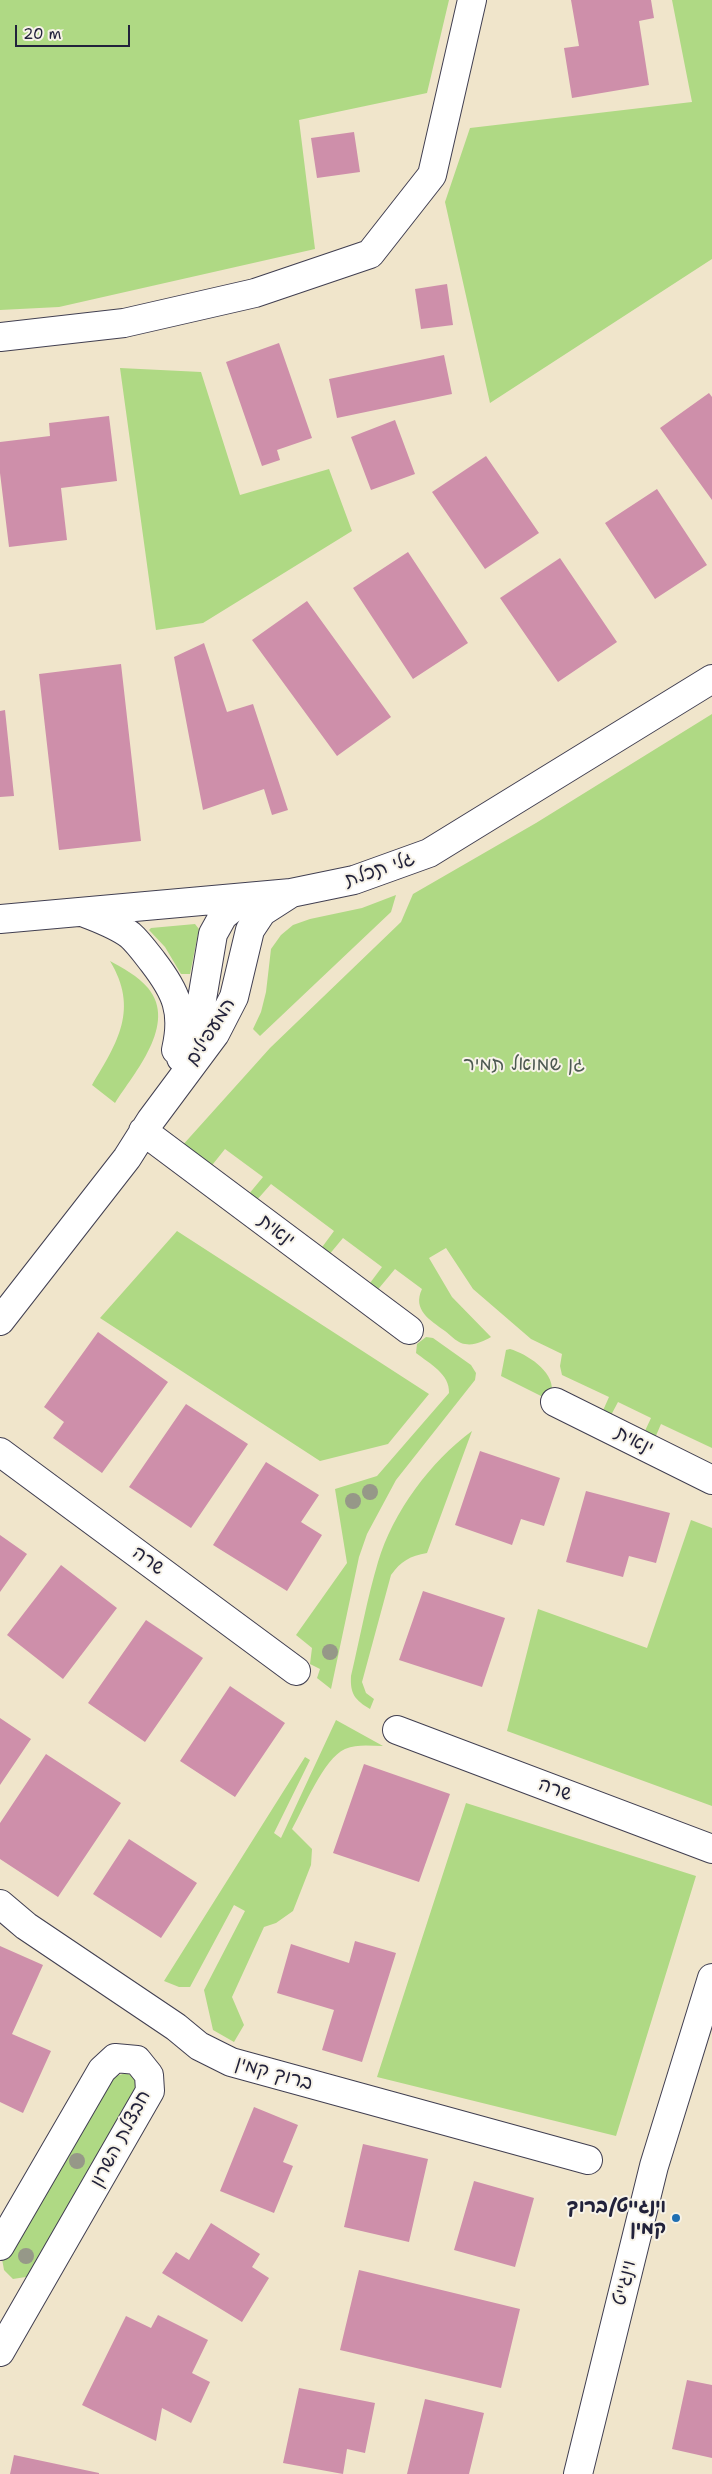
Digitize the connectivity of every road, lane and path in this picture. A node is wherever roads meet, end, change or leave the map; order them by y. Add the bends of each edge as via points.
1 (472, 0) edge
2 (0, 337) edge
3 (712, 678) edge
4 (291, 893) junction
5 (256, 896) junction
6 (84, 912) junction
7 (0, 919) edge
8 (168, 1086) junction
9 (147, 1126) junction
10 (0, 1321) edge
11 (409, 1330) dead end
12 (555, 1402) dead end
13 (0, 1452) edge
14 (712, 1480) edge
15 (296, 1671) dead end
16 (398, 1730) dead end
17 (712, 1849) edge
18 (0, 1904) edge
19 (712, 1978) edge
20 (588, 2160) dead end
21 (0, 2246) edge
22 (0, 2352) edge
23 (578, 2474) edge

1 - 2 street via 432,175 370,254 255,293 124,323
3 - 4 street, גלי תכלת via 429,853 354,880
4 - 5 street, גלי תכלת
4 - 9 street, המעפילים via 262,912 250,930 234,997 227,1012 215,1034
5 - 6 street, גלי תכלת
5 - 8 street, המעפילים via 223,916 214,934 198,1023
6 - 7 street, גלי תכלת
6 - 8 street, המעפילים via 130,936 170,984 180,1009 180,1032
8 - 9 street, המעפילים
9 - 10 street, המעפילים via 127,1158
9 - 11 street, ינאית
12 - 14 street, ינאית
13 - 15 street, שרה
16 - 17 street, שרה
18 - 20 street, ברוך קמין via 26,1926 176,2027 199,2046 231,2062
19 - 23 street, וינגייט via 654,2166
21 - 22 street, חבצלת השרון via 102,2070 115,2058 137,2060 149,2075 150,2091

